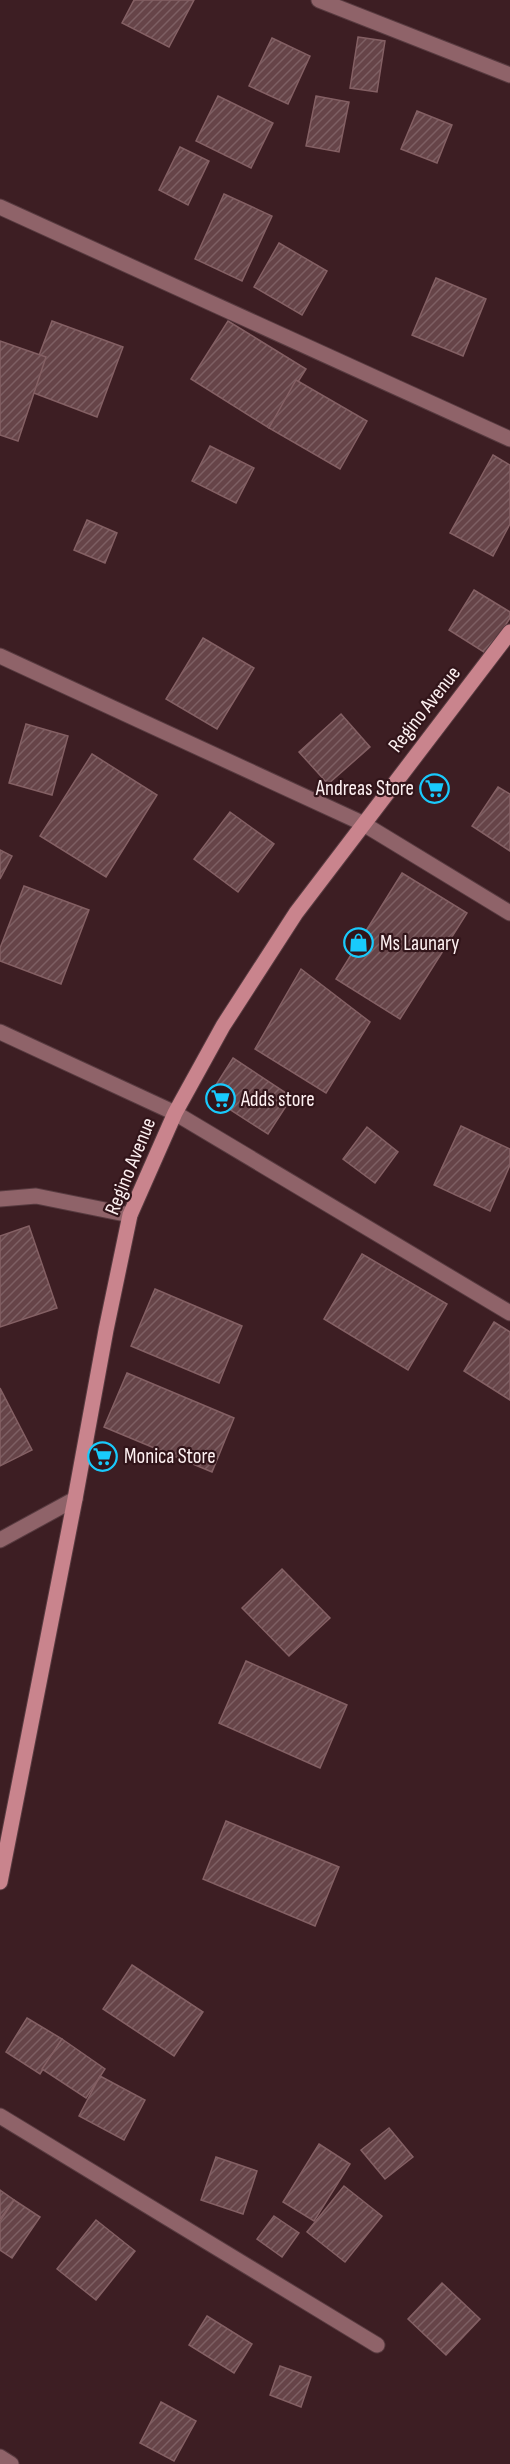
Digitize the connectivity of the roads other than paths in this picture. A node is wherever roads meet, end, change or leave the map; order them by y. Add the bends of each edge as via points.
1 (319, 0) edge
2 (510, 75) edge
3 (0, 207) edge
4 (510, 439) edge
5 (510, 632) edge
6 (0, 656) edge
7 (362, 823) junction
8 (510, 913) edge
9 (0, 1032) edge
10 (175, 1113) junction
11 (0, 1199) edge
12 (130, 1215) junction
13 (510, 1313) edge
14 (75, 1499) junction
15 (0, 1540) edge
16 (0, 1882) edge
17 (0, 2116) edge
18 (377, 2345) dead end
19 (0, 2457) edge
20 (11, 2464) edge

1 - 2 street
3 - 4 street
5 - 7 street, Regino Avenue
6 - 7 street
7 - 8 street
7 - 10 street, Regino Avenue via 296,914 223,1026
9 - 10 street
10 - 12 street, Regino Avenue
10 - 13 street
11 - 12 street via 36,1196
12 - 14 street, Regino Avenue
14 - 15 street
14 - 16 street, Regino Avenue
17 - 18 street
19 - 20 street

